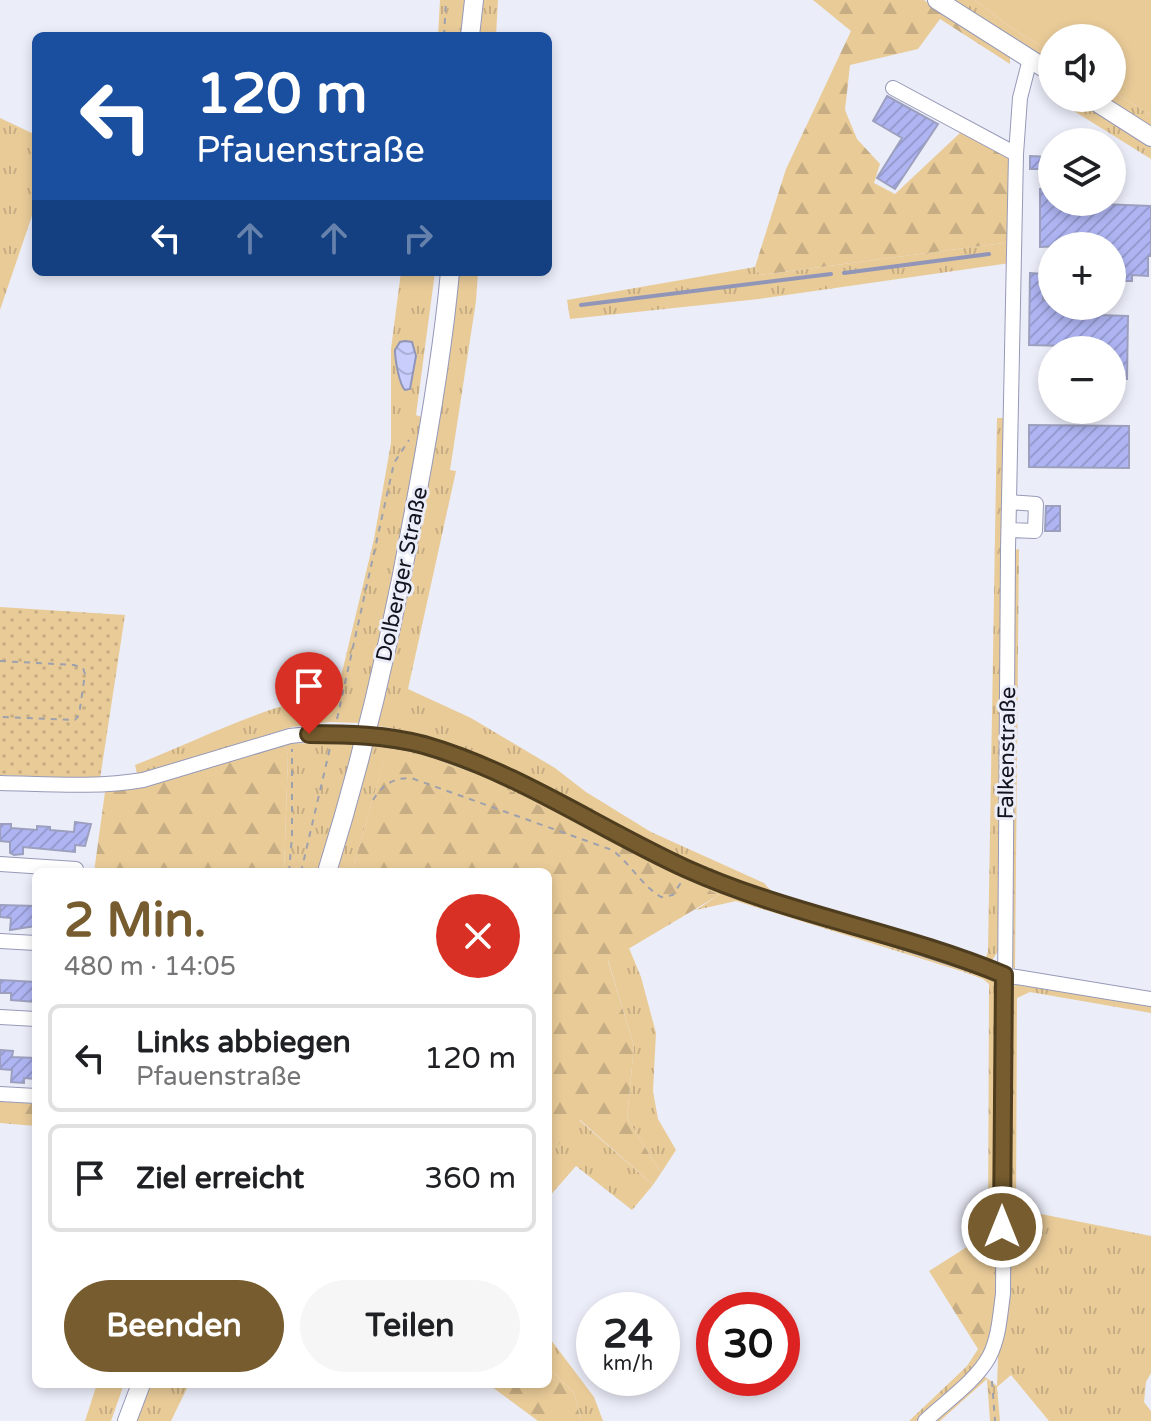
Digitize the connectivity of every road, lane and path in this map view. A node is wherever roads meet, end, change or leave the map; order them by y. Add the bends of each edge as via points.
1 (446, 0) edge
2 (474, 0) edge
3 (937, 0) edge
4 (444, 32) edge
5 (470, 32) edge
6 (1030, 59) junction
7 (1038, 64) edge
8 (893, 88) dead end
9 (1112, 112) edge
10 (1151, 137) edge
11 (1016, 154) junction
12 (449, 276) edge
13 (414, 432) dead end
14 (1010, 502) junction
15 (1009, 530) junction
16 (0, 661) edge
17 (0, 717) edge
18 (335, 726) dead end
19 (290, 736) junction
20 (332, 742) dead end
21 (0, 783) edge
22 (373, 800) dead end
23 (0, 864) edge
24 (61, 868) edge
25 (289, 868) edge
26 (302, 868) edge
27 (328, 868) edge
28 (687, 869) junction
29 (0, 941) edge
30 (32, 943) edge
31 (1004, 975) junction
32 (1151, 999) edge
33 (0, 1017) edge
34 (32, 1019) edge
35 (0, 1094) edge
36 (32, 1096) edge
37 (989, 1356) junction
38 (139, 1388) edge
39 (127, 1421) edge
40 (925, 1421) edge
41 (995, 1421) edge

1 - 4 path
2 - 5 main road
3 - 6 main road
6 - 7 main road
6 - 11 street, Falkenstraße via 1020,98
8 - 11 street
9 - 10 main road
11 - 14 street, Falkenstraße
12 - 27 main road, Dolberger Straße via 403,573
13 - 18 path via 394,463
14 - 15 street, Falkenstraße
14 - 15 street via 1036,504 1035,531
15 - 31 street, Falkenstraße
16 - 17 path via 74,665 85,674 75,720
19 - 21 street via 143,780 100,786
19 - 25 path
19 - 28 street, bridge via 357,735 421,745 511,778
20 - 26 path
22 - 28 path via 387,783 411,778 612,850 661,897 673,895
23 - 24 street
28 - 31 street
29 - 30 street
31 - 32 street
31 - 37 street, Falkenstraße via 1003,1294
33 - 34 street
35 - 36 street
37 - 40 street, Falkenstraße
37 - 41 path
38 - 39 main road

